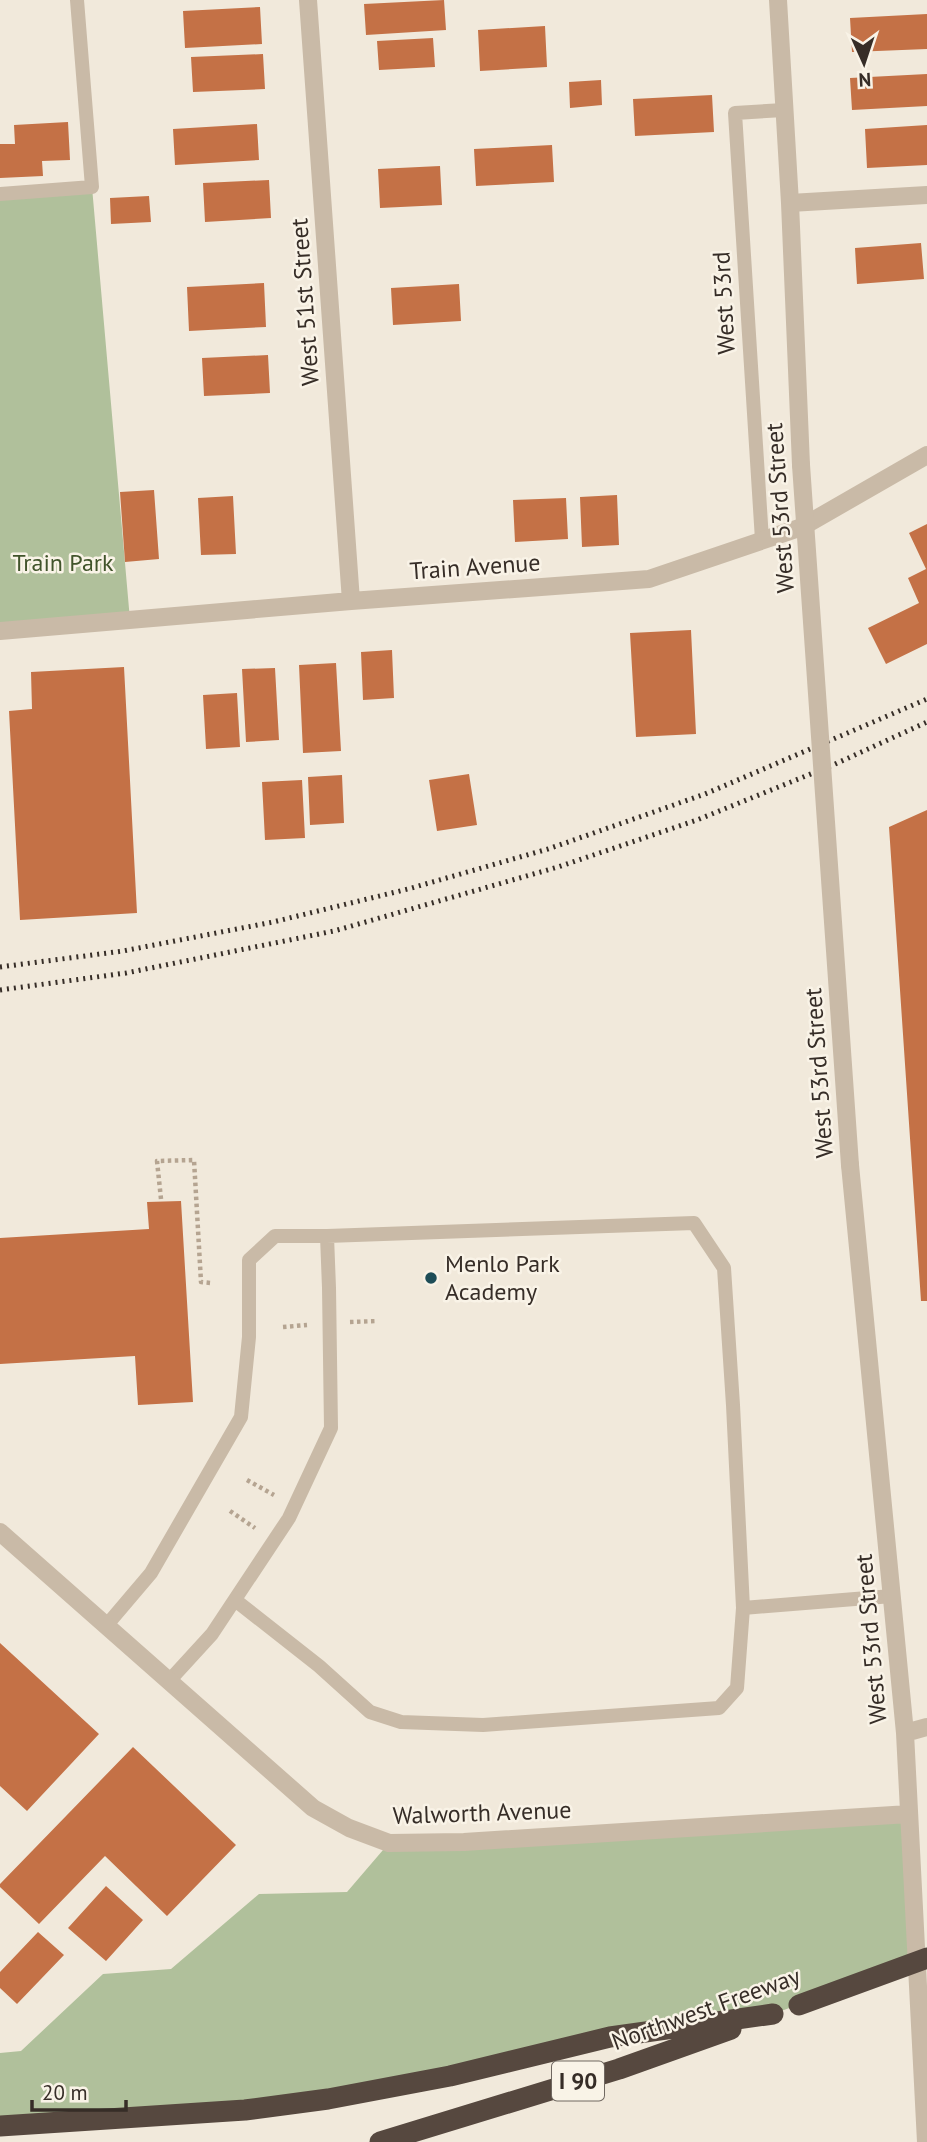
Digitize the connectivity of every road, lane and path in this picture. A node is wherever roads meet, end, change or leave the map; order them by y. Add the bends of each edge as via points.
1 (77, 0) edge
2 (309, 0) edge
3 (778, 0) edge
4 (784, 110) junction
5 (0, 194) edge
6 (927, 195) edge
7 (790, 202) junction
8 (927, 455) edge
9 (762, 540) junction
10 (351, 601) junction
11 (0, 631) edge
12 (161, 1199) dead end
13 (327, 1237) junction
14 (211, 1283) dead end
15 (247, 1480) dead end
16 (295, 1506) junction
17 (230, 1511) dead end
18 (0, 1532) edge
19 (274, 1541) junction
20 (892, 1596) junction
21 (234, 1601) junction
22 (743, 1608) junction
23 (106, 1626) junction
24 (169, 1681) junction
25 (927, 1727) edge
26 (905, 1733) junction
27 (909, 1814) junction
28 (927, 1958) edge
29 (773, 2014) junction
30 (0, 2126) edge
31 (380, 2142) edge
32 (926, 2142) edge

1 - 5 lane via 92,187
2 - 10 street, West 51st Street
3 - 4 street, West 53rd Street
4 - 7 street, West 53rd Street
4 - 9 lane, West 53rd via 735,113
6 - 7 street
7 - 20 street, West 53rd Street, bridge via 801,465 850,1165
8 - 9 street, Train Avenue via 802,527
9 - 10 street, Train Avenue via 649,579
10 - 11 street, Train Avenue
12 - 14 path via 157,1161 194,1160 201,1282
13 - 16 lane via 331,1428
13 - 22 lane via 694,1223 724,1268
13 - 23 lane via 275,1236 249,1260 249,1337 241,1417 152,1573
15 - 16 path
16 - 19 lane
17 - 19 path
18 - 23 street, Walworth Avenue
19 - 21 lane
20 - 22 lane
20 - 26 street, West 53rd Street
21 - 22 lane via 370,1712 401,1721 482,1725 719,1707 737,1688
21 - 24 lane via 212,1634
23 - 24 street, Walworth Avenue
24 - 27 street, Walworth Avenue via 313,1808 389,1843
25 - 26 street
26 - 27 street, West 53rd Street
27 - 32 street, West 53rd Street
28 - 29 highway, Northwest Freeway / I 90, bridge
29 - 30 highway via 610,2037 450,2076 328,2099
29 - 31 highway, Northwest Freeway / I 90 via 618,2069

